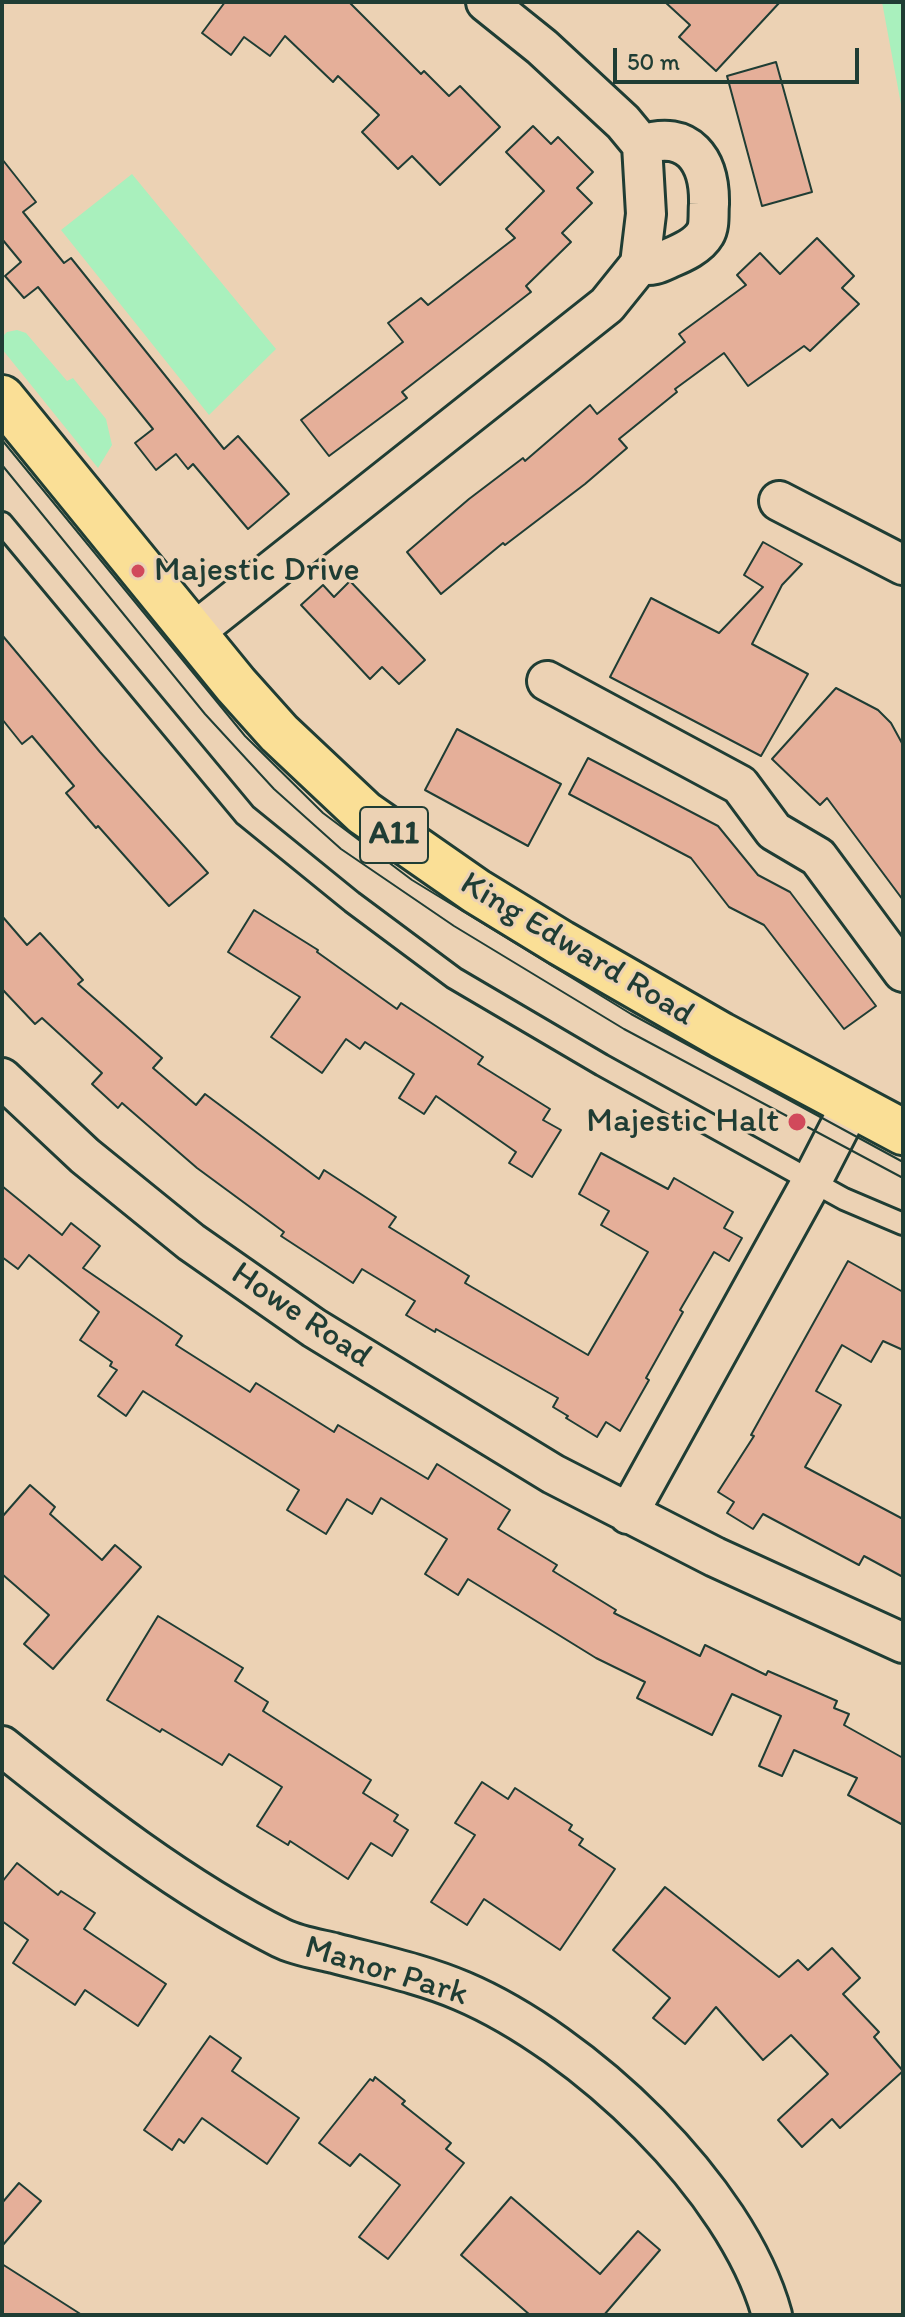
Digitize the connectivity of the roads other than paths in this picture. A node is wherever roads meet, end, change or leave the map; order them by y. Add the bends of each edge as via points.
1 (486, 2) edge
2 (642, 145) junction
3 (640, 264) junction
4 (2, 398) edge
5 (779, 501) dead end
6 (2, 523) edge
7 (903, 565) edge
8 (193, 633) junction
9 (547, 681) dead end
10 (903, 972) edge
11 (2, 1078) edge
12 (851, 1105) junction
13 (903, 1132) edge
14 (812, 1181) junction
15 (903, 1224) edge
16 (628, 1514) junction
17 (903, 1643) edge
18 (2, 1746) edge
19 (772, 2315) edge

1 - 2 street via 542,47
2 - 3 street via 646,214
2 - 3 street via 680,141 696,152 709,195 707,232 701,240 650,266
3 - 8 street via 607,305
4 - 8 main road, King Edward Road / A11
5 - 7 street
6 - 14 lane via 245,815 352,902 454,978
8 - 12 main road, King Edward Road / A11 via 322,776 413,849 561,943
9 - 10 street via 740,785 774,831 818,857
11 - 16 street, Howe Road via 85,1156 191,1242 301,1320
12 - 13 main road, King Edward Road / A11
12 - 14 street
14 - 15 lane
14 - 16 street
16 - 17 street, Howe Road
18 - 19 street, Manor Park via 89,1816 243,1919 286,1941 460,1990 579,2060 650,2124 720,2208 764,2284

